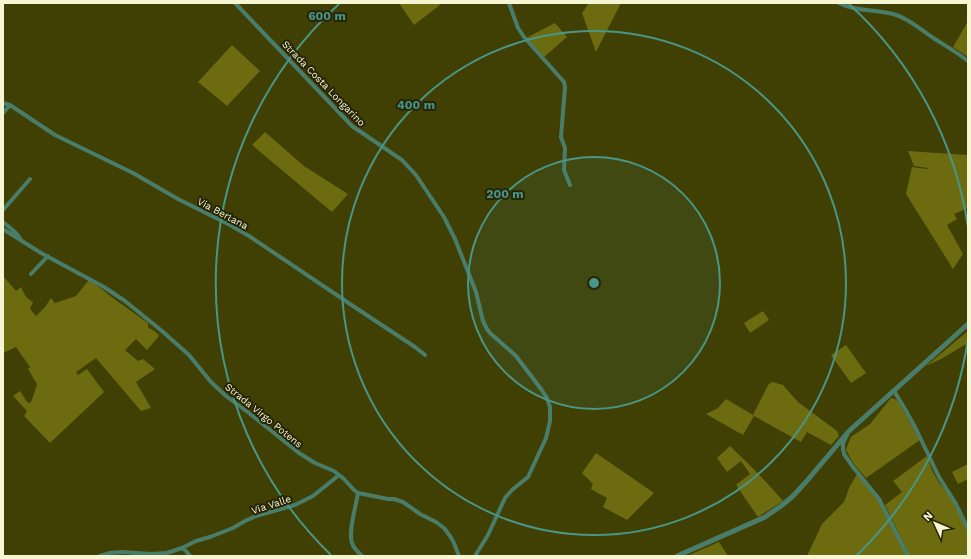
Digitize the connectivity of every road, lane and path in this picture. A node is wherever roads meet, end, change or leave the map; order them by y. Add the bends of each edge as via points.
1 (235, 3) edge
2 (509, 3) edge
3 (839, 3) edge
4 (968, 61) edge
5 (3, 103) edge
6 (10, 105) junction
7 (3, 113) edge
8 (30, 179) dead end
9 (570, 185) dead end
10 (3, 210) edge
11 (3, 222) edge
12 (3, 229) edge
13 (21, 240) junction
14 (48, 256) junction
15 (31, 274) dead end
16 (968, 324) edge
17 (425, 355) dead end
18 (894, 391) junction
19 (849, 431) junction
20 (339, 475) junction
21 (358, 493) junction
22 (968, 529) edge
23 (182, 548) junction
24 (100, 556) edge
25 (190, 556) edge
26 (362, 556) edge
27 (459, 556) edge
28 (475, 556) edge
29 (677, 556) edge
30 (908, 556) edge

1 - 28 street, Strada Costa Longarino via 352,126 402,160 416,175 444,217 455,239 476,292 487,329 516,356 547,398 550,421 546,438 528,477 505,498
2 - 9 street via 524,37 564,82 562,137 565,151 564,170
3 - 4 street via 897,15
5 - 6 street, Via Bertana
6 - 7 street
6 - 17 street, Via Bertana via 55,135 133,173 249,236
8 - 10 street
11 - 13 street
12 - 13 street, Strada Virgo Potens
13 - 14 street, Strada Virgo Potens
14 - 15 street
14 - 20 street, Strada Virgo Potens via 125,301 189,355 226,396 299,453
16 - 18 street
18 - 19 street
18 - 22 street
19 - 29 street via 805,484 781,506 765,517
19 - 30 street via 843,443 844,454 879,499
20 - 21 street, Strada Virgo Potens
20 - 23 street, Via Valle via 313,496 295,505 256,516
21 - 26 street via 351,536 353,545
21 - 27 street via 404,502 444,528
23 - 24 street, Via Valle via 167,553 122,552
23 - 25 street

